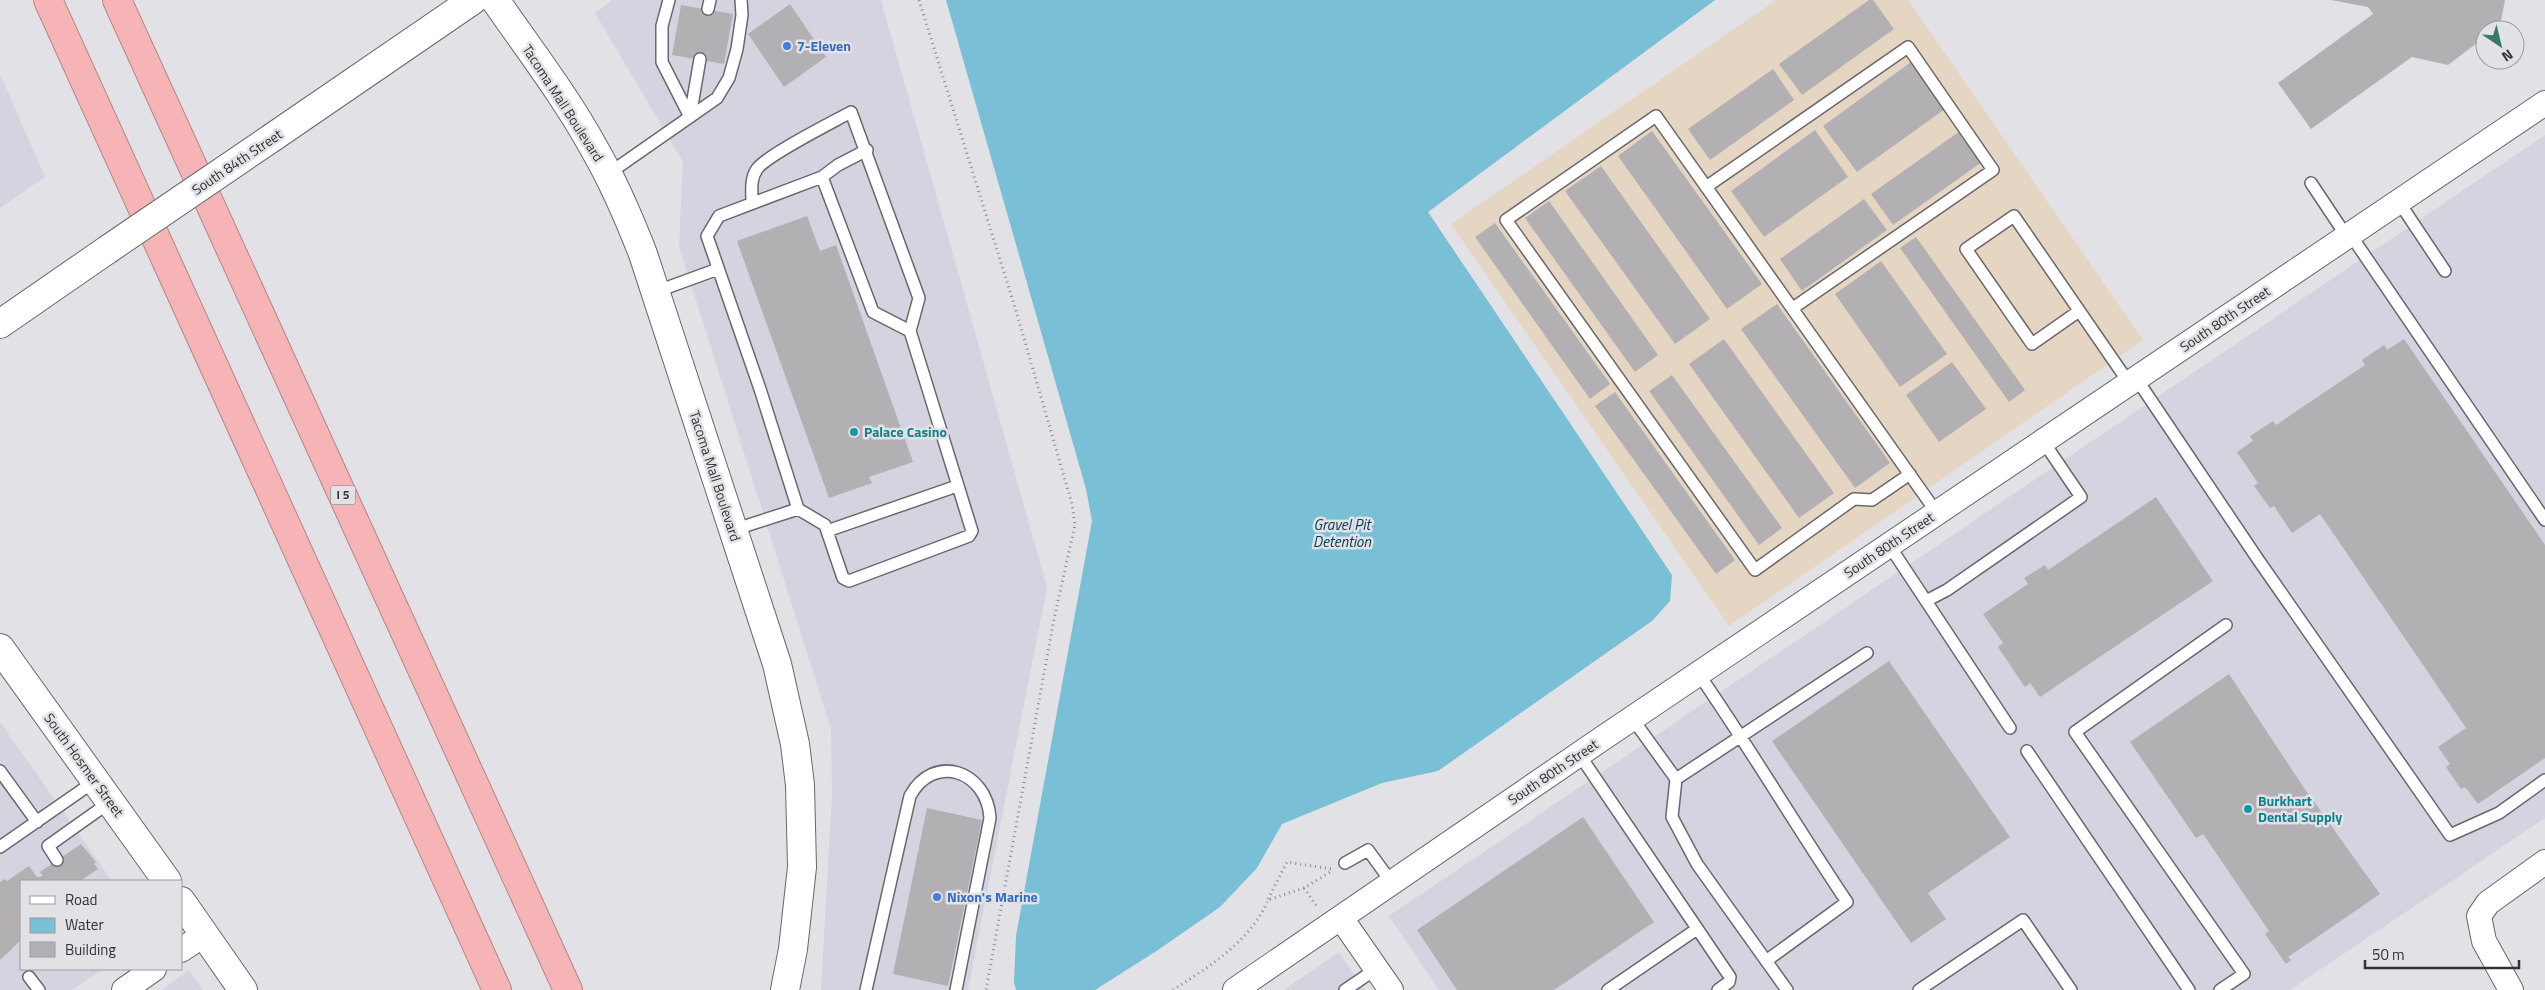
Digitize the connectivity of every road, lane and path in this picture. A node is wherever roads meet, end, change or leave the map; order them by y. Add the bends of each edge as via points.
1 (48, 0) edge
2 (117, 0) edge
3 (473, 0) edge
4 (495, 0) edge
5 (668, 0) edge
6 (741, 0) edge
7 (919, 0) edge
8 (700, 59) dead end
9 (2543, 108) edge
10 (690, 117) junction
11 (867, 150) junction
12 (608, 174) junction
13 (822, 177) junction
14 (2311, 183) dead end
15 (1706, 187) junction
16 (2399, 202) junction
17 (752, 203) junction
18 (2348, 235) junction
19 (718, 269) junction
20 (2445, 271) dead end
21 (655, 292) junction
22 (1793, 308) junction
23 (2080, 311) junction
24 (0, 324) edge
25 (910, 332) junction
26 (2133, 381) junction
27 (2043, 441) junction
28 (1910, 474) junction
29 (957, 486) junction
30 (798, 510) junction
31 (1937, 512) junction
32 (2545, 520) edge
33 (733, 530) junction
34 (827, 531) junction
35 (1889, 545) junction
36 (1926, 601) junction
37 (2226, 625) dead end
38 (1867, 653) dead end
39 (7, 663) edge
40 (1698, 673) junction
41 (1632, 718) junction
42 (2010, 728) dead end
43 (1742, 735) junction
44 (2027, 751) dead end
45 (1579, 754) junction
46 (0, 771) edge
47 (1676, 779) junction
48 (2545, 780) edge
49 (103, 791) junction
50 (37, 822) junction
51 (0, 847) edge
52 (58, 860) dead end
53 (2545, 862) edge
54 (1345, 863) dead end
55 (166, 880) edge
56 (1392, 883) junction
57 (1304, 888) junction
58 (1268, 900) junction
59 (182, 902) edge
60 (1331, 915) junction
61 (1697, 929) junction
62 (205, 934) junction
63 (182, 949) edge
64 (1766, 961) junction
65 (1376, 969) junction
66 (153, 970) edge
67 (29, 977) dead end
68 (2507, 984) edge
69 (39, 990) edge
70 (124, 990) edge
71 (243, 990) edge
72 (497, 990) edge
73 (568, 990) edge
74 (785, 990) edge
75 (866, 990) edge
76 (956, 990) edge
77 (986, 990) edge
78 (1173, 990) edge
79 (1235, 990) edge
80 (1345, 990) edge
81 (1391, 990) edge
82 (1608, 990) edge
83 (1718, 990) edge
84 (1787, 990) edge
85 (1920, 990) edge
86 (2071, 990) edge
87 (2189, 990) edge
88 (2220, 990) edge

1 - 72 highway
2 - 73 highway, I 5
3 - 24 main road, South 84th Street, bridge
4 - 12 main road, Tacoma Mall Boulevard via 576,117
5 - 10 lane via 662,26 662,62
6 - 10 lane via 738,49 729,78 718,98
7 - 77 path via 1017,314 1072,504 1075,525 1054,619
8 - 10 lane
9 - 16 street, South 80th Street
10 - 12 lane
11 - 13 lane
11 - 17 lane via 851,112 758,168 752,179
11 - 25 lane via 919,298
12 - 21 main road, Tacoma Mall Boulevard via 629,219
13 - 17 lane
13 - 25 lane via 873,312
14 - 18 lane
15 - 22 lane
15 - 22 lane via 1908,47 1993,170
15 - 28 lane via 1656,116 1506,220 1755,570 1854,499 1872,500
16 - 18 street, South 80th Street
16 - 20 lane
17 - 19 lane via 718,216 707,236
18 - 26 street, South 80th Street
18 - 32 lane
19 - 21 lane
19 - 30 lane
21 - 33 main road, Tacoma Mall Boulevard
22 - 28 lane
23 - 23 lane via 2014,216 1966,249 2032,344
23 - 26 lane
25 - 29 lane
26 - 27 street, South 80th Street
26 - 48 lane via 2450,835 2499,813
27 - 31 street, South 80th Street
27 - 36 lane via 2081,497 1947,590
28 - 31 lane
29 - 34 lane
29 - 34 lane via 972,531 969,536 849,581 843,578
30 - 33 lane
30 - 34 lane via 825,525
31 - 35 street, South 80th Street
33 - 74 main road, Tacoma Mall Boulevard via 779,672 795,744 800,785 802,867 794,949
35 - 36 lane
35 - 40 street, South 80th Street
36 - 42 lane
37 - 88 lane via 2076,732 2244,974
38 - 43 lane
39 - 49 main road, South Hosmer Street
40 - 41 street, South 80th Street
40 - 43 lane
41 - 45 street, South 80th Street
41 - 47 lane
43 - 47 lane
43 - 64 lane via 1783,806 1847,902
44 - 87 lane
45 - 56 street, South 80th Street
45 - 61 lane
46 - 50 lane
47 - 64 lane via 1672,817 1697,864
49 - 50 lane
49 - 52 lane via 48,846
49 - 55 main road, South Hosmer Street
50 - 51 lane
53 - 68 street via 2488,902 2479,916 2484,941
54 - 56 lane via 1368,850
56 - 60 street, South 80th Street
57 - 58 path
57 - 58 path via 1335,870 1287,862
57 - 60 path
58 - 78 path via 1260,918 1230,951
59 - 62 main road
60 - 65 street
60 - 79 street, South 80th Street
61 - 82 lane
61 - 83 lane via 1730,977 1729,982
62 - 63 street
62 - 71 main road
64 - 84 lane
65 - 80 lane
65 - 81 street
66 - 70 street
67 - 69 lane
75 - 76 lane via 910,796 920,782 940,772 951,771 972,778 990,807
85 - 86 lane via 2023,920

